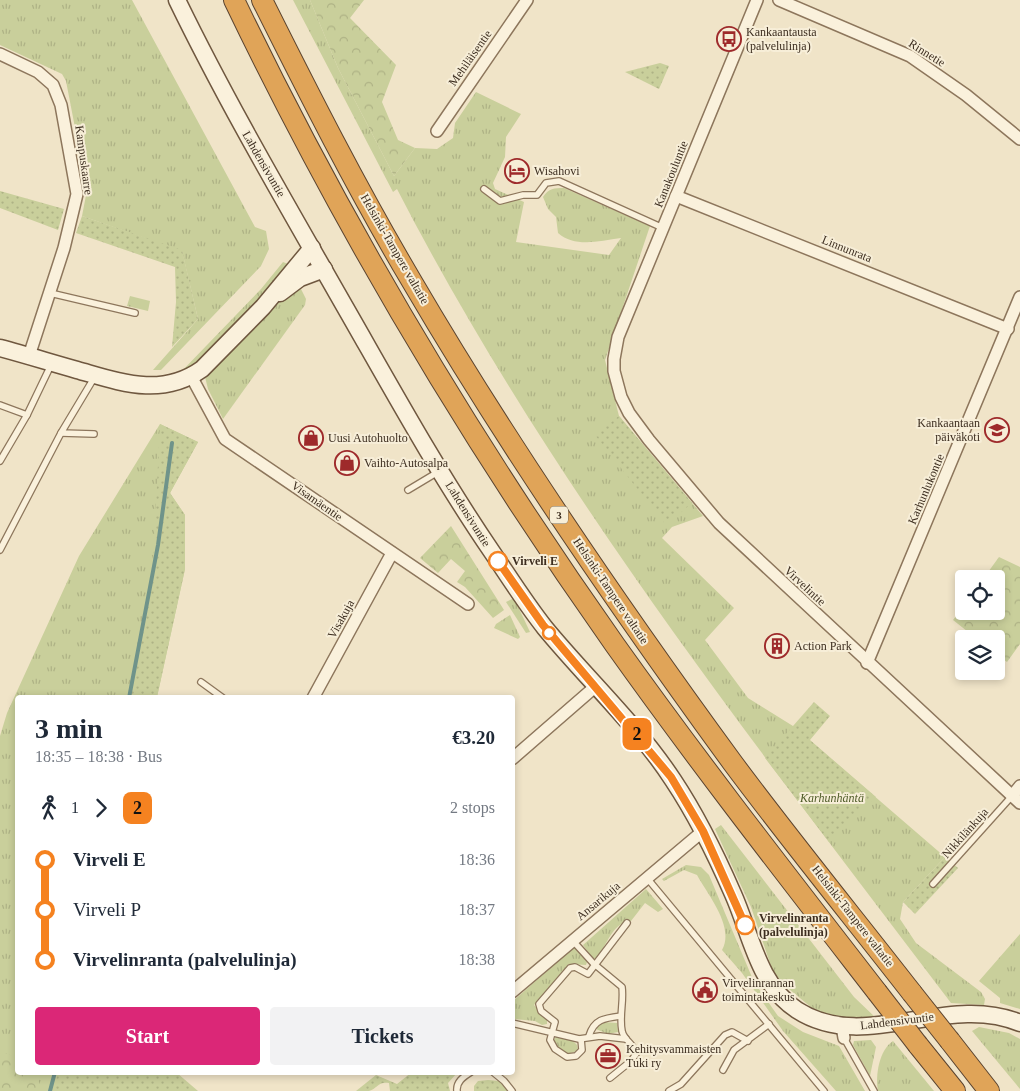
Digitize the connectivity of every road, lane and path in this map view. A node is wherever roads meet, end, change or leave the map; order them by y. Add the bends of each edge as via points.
1 (177, 0) edge
2 (234, 0) edge
3 (262, 0) edge
4 (527, 0) edge
5 (757, 0) edge
6 (779, 0) edge
7 (0, 54) edge
8 (437, 131) dead end
9 (1020, 139) edge
10 (484, 189) dead end
11 (676, 196) junction
12 (663, 228) junction
13 (312, 248) junction
14 (324, 269) junction
15 (50, 293) junction
16 (1020, 297) edge
17 (263, 306) junction
18 (135, 313) dead end
19 (1008, 329) junction
20 (0, 348) edge
21 (29, 356) junction
22 (614, 359) joint
23 (52, 363) junction
24 (95, 375) junction
25 (191, 376) junction
26 (0, 405) edge
27 (27, 415) junction
28 (61, 433) junction
29 (94, 434) dead end
30 (0, 461) edge
31 (440, 470) junction
32 (408, 490) dead end
33 (0, 550) edge
34 (392, 553) junction
35 (468, 604) dead end
36 (868, 662) junction
37 (201, 682) dead end
38 (596, 686) junction
39 (220, 695) edge
40 (315, 695) edge
41 (515, 757) edge
42 (1020, 786) edge
43 (1016, 799) edge
44 (703, 831) junction
45 (647, 878) junction
46 (933, 884) dead end
47 (627, 923) dead end
48 (573, 941) junction
49 (595, 964) junction
50 (515, 989) edge
51 (621, 1016) junction
52 (1020, 1023) edge
53 (515, 1024) edge
54 (769, 1024) junction
55 (553, 1032) junction
56 (843, 1032) junction
57 (589, 1036) junction
58 (581, 1039) junction
59 (626, 1039) junction
60 (748, 1041) junction
61 (723, 1070) dead end
62 (466, 1075) edge
63 (497, 1075) edge
64 (610, 1078) dead end
65 (956, 1089) edge
66 (457, 1091) edge
67 (512, 1091) edge
68 (669, 1091) edge
69 (824, 1091) edge
70 (874, 1091) edge
71 (990, 1091) edge

1 - 13 main road, Lahdensivuntie via 214,75
2 - 65 highway, Helsinki-Tampere valtatie / 3, bridge via 332,193 448,392 515,496 615,644 714,781 918,1045
3 - 71 highway, Helsinki-Tampere valtatie / 3, bridge via 410,278 537,482 734,765 950,1041 972,1074
4 - 8 street, Mehiläisentie
5 - 11 street, Kanakouluntie
6 - 9 street, Rinnetie via 910,56 966,95
7 - 15 street, Kampuskaarre via 41,74 52,85 61,105 77,194
10 - 12 lane via 500,201 537,195 546,183 559,181
11 - 12 street, Kanakouluntie
11 - 19 street, Linnunrata
12 - 22 street, Kanakouluntie via 626,312
13 - 14 main road, Lahdensivuntie
13 - 17 main road
14 - 17 main road via 300,278
14 - 31 main road, Lahdensivuntie
15 - 18 lane
15 - 21 street, Kampuskaarre
16 - 19 street, Karhunlukontie
17 - 25 main road via 202,369
19 - 36 street, Karhunlukontie
20 - 21 main road
21 - 23 main road
22 - 36 street, Virvelintie via 621,397 649,440 736,540
23 - 24 main road
23 - 27 lane
24 - 25 main road via 140,386 174,382
24 - 28 lane
25 - 34 street, Visamäentie via 225,439
26 - 27 lane
27 - 30 lane
28 - 29 lane
28 - 33 lane
31 - 32 lane
31 - 38 main road, Lahdensivuntie via 543,625
34 - 35 street, Visamäentie
34 - 40 street, Visakuja
36 - 43 street, Virvelintie
37 - 39 lane
38 - 41 street
38 - 44 main road, Lahdensivuntie via 671,777
42 - 43 street
43 - 46 lane, Nikkilänkuja
44 - 45 street, Ansarikuja
44 - 56 main road, Lahdensivuntie via 771,986 793,1008
45 - 48 street, Ansarikuja
45 - 54 lane
47 - 49 lane
48 - 49 lane
48 - 50 street, Ansarikuja
49 - 51 lane via 622,987 624,1003
49 - 55 lane via 588,974 570,968 539,1004 541,1011 555,1022
51 - 57 lane via 597,1022
51 - 59 lane via 621,1029
52 - 56 main road, Lahdensivuntie via 988,1013 968,1013
53 - 55 lane
54 - 60 lane
54 - 69 lane
55 - 58 lane
55 - 58 lane via 552,1044 567,1057 580,1053
56 - 70 lane
57 - 58 lane
57 - 59 lane
59 - 64 lane via 636,1054
60 - 61 lane via 734,1050
60 - 68 lane via 732,1032 725,1035 681,1084
62 - 66 lane via 457,1085
63 - 67 lane

